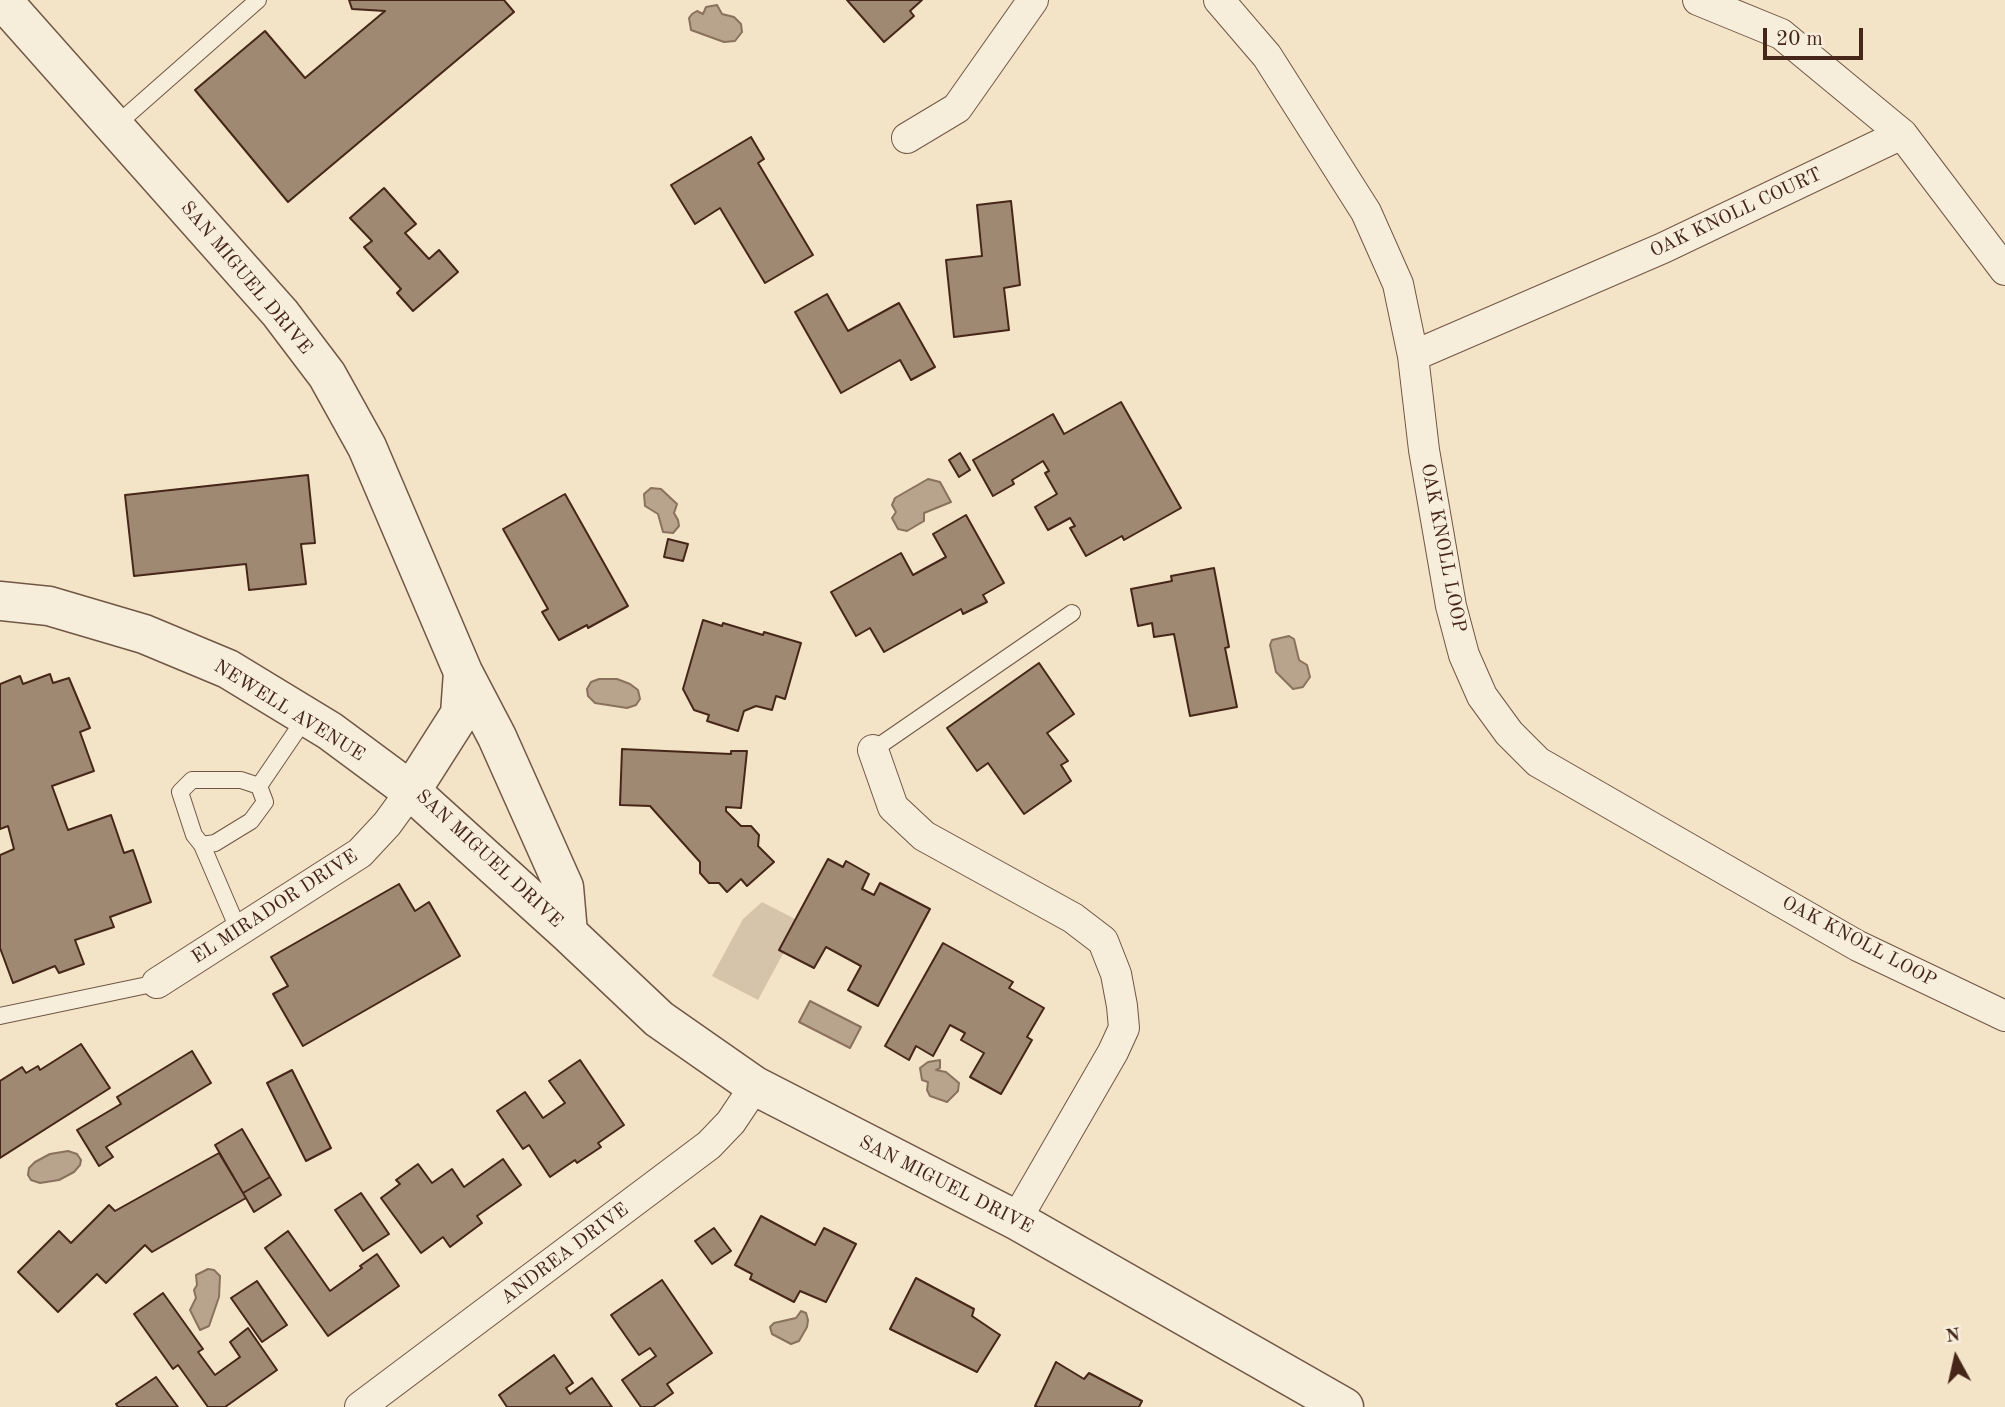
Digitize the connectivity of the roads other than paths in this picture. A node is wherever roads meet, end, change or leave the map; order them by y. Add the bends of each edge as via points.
1 (2, 0) edge
2 (258, 0) edge
3 (1033, 0) edge
4 (1219, 0) edge
5 (1698, 0) edge
6 (115, 126) junction
7 (1902, 134) junction
8 (907, 138) dead end
9 (2005, 270) edge
10 (1413, 356) junction
11 (0, 601) edge
12 (1072, 613) dead end
13 (463, 672) junction
14 (306, 717) junction
15 (873, 750) joint
16 (259, 786) junction
17 (411, 791) junction
18 (202, 845) junction
19 (239, 931) junction
20 (568, 933) junction
21 (158, 983) joint
22 (0, 1016) edge
23 (2005, 1016) edge
24 (755, 1086) junction
25 (1016, 1220) junction
26 (360, 1407) edge
27 (1344, 1407) edge

1 - 6 street, SAN MIGUEL DRIVE
2 - 6 lane
3 - 8 street via 957,108
4 - 10 street, OAK KNOLL LOOP via 1267,56 1366,212 1398,284
5 - 7 street via 1781,34
6 - 13 street, SAN MIGUEL DRIVE via 280,313 327,375 367,447
7 - 9 street
7 - 10 street, OAK KNOLL COURT via 1663,248
10 - 23 street, OAK KNOLL LOOP via 1451,606 1464,655 1482,696 1509,733 1538,762 1858,946
11 - 14 street, NEWELL AVENUE via 49,606 144,634 228,669
12 - 15 lane
13 - 17 street, SAN MIGUEL DRIVE via 460,714
13 - 20 street, SAN MIGUEL DRIVE via 564,887
14 - 16 lane
14 - 17 street, NEWELL AVENUE
15 - 25 street via 893,807 923,836 1073,918 1102,940 1116,974 1124,1028
16 - 18 lane via 265,802 251,821 215,843
16 - 18 lane via 241,780 191,780 180,792 194,835
17 - 19 street, EL MIRADOR DRIVE via 360,853
17 - 20 street, SAN MIGUEL DRIVE
18 - 19 lane
19 - 21 street, EL MIRADOR DRIVE
20 - 24 street, SAN MIGUEL DRIVE via 659,1019
21 - 22 lane
24 - 25 street, SAN MIGUEL DRIVE
24 - 26 street, ANDREA DRIVE via 731,1122 698,1153
25 - 27 street, SAN MIGUEL DRIVE

